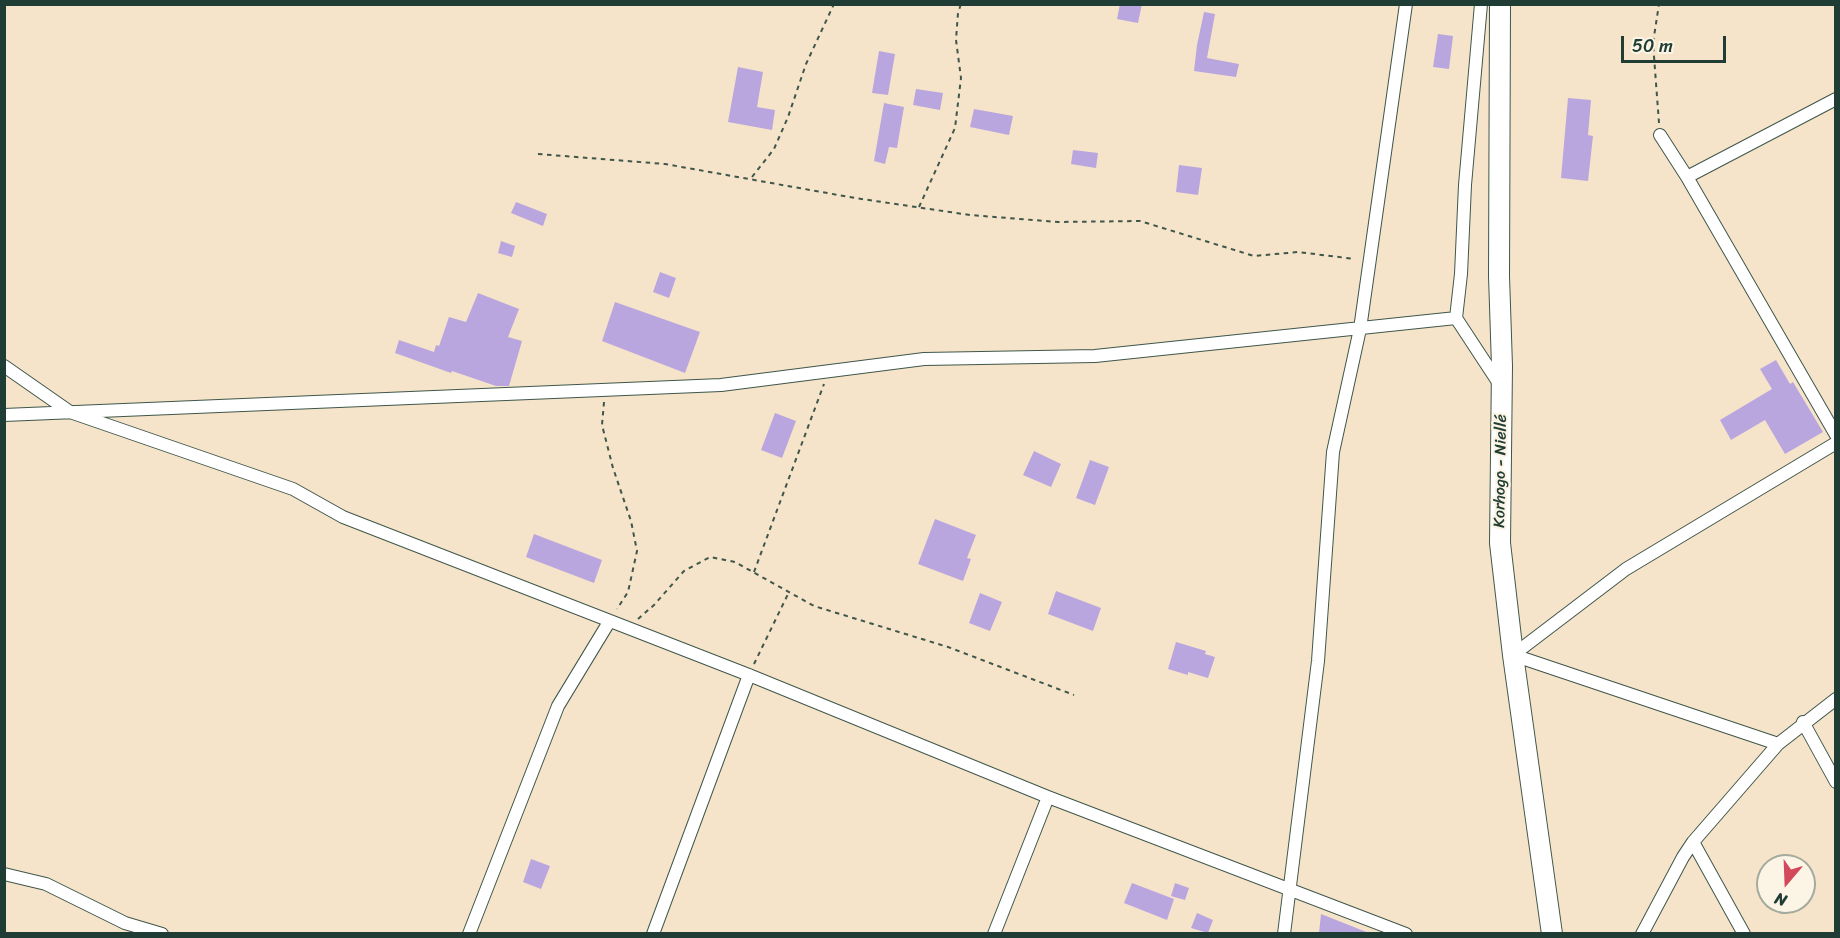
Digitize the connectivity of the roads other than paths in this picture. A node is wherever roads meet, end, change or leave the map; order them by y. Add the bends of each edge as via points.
1 (1406, 4) edge
2 (1481, 4) edge
3 (1500, 4) edge
4 (1836, 99) edge
5 (1660, 135) road end
6 (1687, 177) junction
7 (1456, 318) junction
8 (1360, 329) junction
9 (4, 366) edge
10 (1502, 387) junction
11 (70, 412) junction
12 (4, 415) edge
13 (1836, 435) edge
14 (1836, 443) edge
15 (609, 622) junction
16 (1513, 655) junction
17 (749, 675) junction
18 (1836, 699) edge
19 (1803, 722) junction
20 (1778, 744) junction
21 (1836, 782) edge
22 (1048, 796) junction
23 (1693, 842) junction
24 (4, 874) edge
25 (1290, 889) junction
26 (162, 933) edge
27 (469, 933) edge
28 (653, 933) edge
29 (994, 933) edge
30 (1284, 933) edge
31 (1406, 933) edge
32 (1552, 933) edge
33 (1642, 933) edge
34 (1744, 933) edge

1 - 8 street
2 - 7 street
3 - 10 main road, Korhogo - Niellé
4 - 6 street
5 - 6 street
6 - 13 street
7 - 8 street
7 - 10 street
8 - 11 street via 1095,356 924,359 721,385
8 - 25 street via 1334,452 1318,661
9 - 11 street
10 - 16 main road, Korhogo - Niellé via 1500,543
11 - 12 street
11 - 15 street via 293,489 343,517
14 - 16 street via 1626,569
15 - 17 street
15 - 27 street via 558,706
16 - 20 street
16 - 32 main road, Korhogo - Niellé
17 - 22 street
17 - 28 street
18 - 19 street
19 - 20 street
19 - 21 street
20 - 23 street
22 - 25 street
22 - 29 street
23 - 33 street
23 - 34 street
24 - 26 street via 46,884 125,923
25 - 30 street
25 - 31 street

